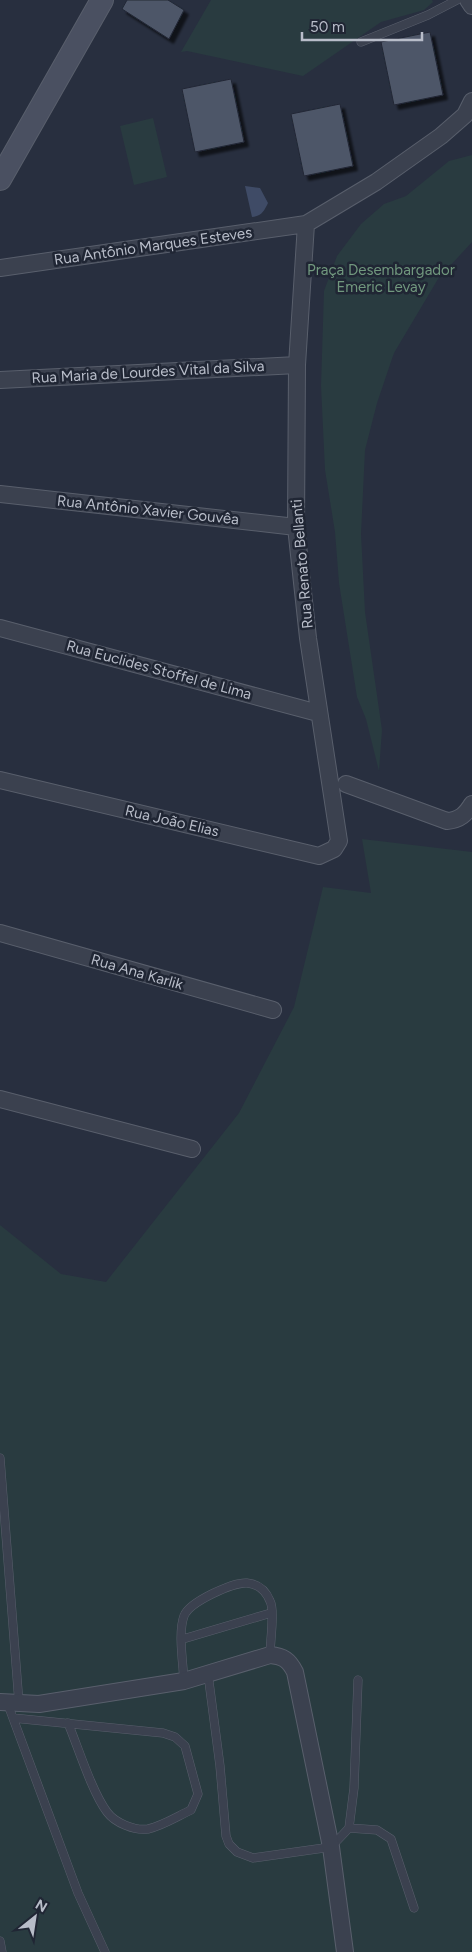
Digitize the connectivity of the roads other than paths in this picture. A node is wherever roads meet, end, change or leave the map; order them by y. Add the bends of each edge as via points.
1 (102, 0) edge
2 (457, 0) edge
3 (468, 0) edge
4 (472, 6) edge
5 (361, 42) dead end
6 (470, 110) edge
7 (0, 178) edge
8 (306, 224) junction
9 (0, 268) edge
10 (297, 365) junction
11 (0, 380) edge
12 (0, 494) edge
13 (296, 526) junction
14 (0, 628) edge
15 (318, 713) junction
16 (0, 780) edge
17 (346, 784) dead end
18 (472, 804) edge
19 (339, 841) joint
20 (0, 933) edge
21 (273, 1010) dead end
22 (0, 1099) edge
23 (192, 1149) dead end
24 (0, 1458) edge
25 (271, 1614) junction
26 (183, 1639) junction
27 (270, 1655) junction
28 (208, 1674) junction
29 (358, 1680) dead end
30 (184, 1681) junction
31 (9, 1702) edge
32 (13, 1718) junction
33 (68, 1723) junction
34 (349, 1828) junction
35 (331, 1847) junction
36 (414, 1908) dead end
37 (0, 1941) edge
38 (2, 1952) edge
39 (106, 1952) edge
40 (345, 1952) edge

1 - 7 street
2 - 5 lane
3 - 4 street
6 - 8 street via 441,136 376,182
8 - 9 street, Rua Antônio Marques Esteves
8 - 10 street, Rua Renato Bellanti
10 - 11 street, Rua Maria de Lourdes Vital da Silva
10 - 13 street, Rua Renato Bellanti
12 - 13 street, Rua Antônio Xavier Gouvêa
13 - 15 street, Rua Renato Bellanti
14 - 15 street, Rua Euclides Stoffel de Lima
15 - 19 street, Rua Renato Bellanti
16 - 19 street, Rua João Elias via 319,856 334,849
17 - 18 street via 447,821 457,820
20 - 21 street, Rua Ana Karlik
22 - 23 street
24 - 31 lane
25 - 26 lane
25 - 26 lane via 272,1603 262,1588 247,1583 226,1587 194,1604 185,1614
25 - 27 lane
26 - 30 lane
27 - 28 street
27 - 35 street via 281,1656 290,1662 295,1672
28 - 30 street
28 - 35 lane via 229,1844 245,1857 253,1858
29 - 34 lane via 354,1788
30 - 31 street via 39,1704
31 - 32 lane
32 - 33 lane
32 - 39 lane via 78,1893
33 - 33 lane via 163,1733 181,1740 198,1794 191,1810 150,1828 128,1826 115,1820 103,1804
34 - 35 lane
34 - 36 lane via 377,1830 391,1838
35 - 40 street
37 - 38 lane

